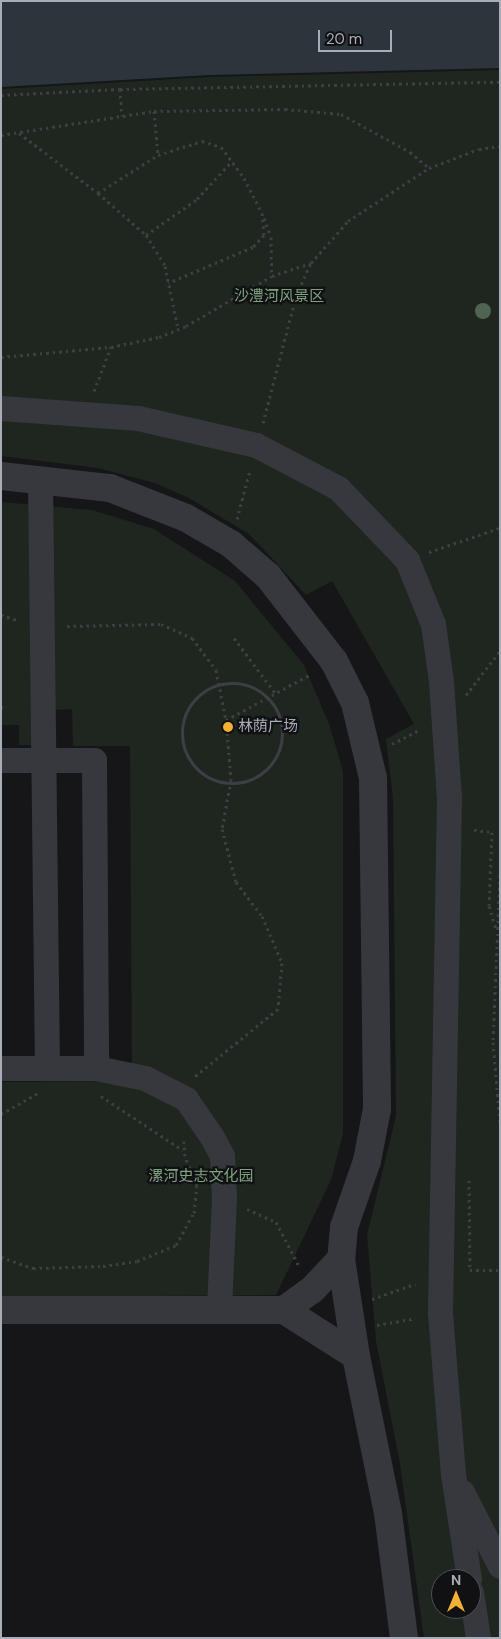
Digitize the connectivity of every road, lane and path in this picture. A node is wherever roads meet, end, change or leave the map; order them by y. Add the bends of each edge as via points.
1 (500, 82) edge
2 (120, 89) junction
3 (1, 95) edge
4 (154, 111) junction
5 (122, 116) junction
6 (18, 133) junction
7 (1, 135) edge
8 (500, 146) edge
9 (158, 155) junction
10 (232, 161) junction
11 (429, 168) junction
12 (98, 193) junction
13 (262, 213) junction
14 (146, 235) junction
15 (311, 263) junction
16 (272, 276) junction
17 (168, 282) junction
18 (178, 329) junction
19 (111, 347) junction
20 (1, 357) edge
21 (1, 408) edge
22 (93, 415) junction
23 (265, 415) dead end
24 (256, 445) junction
25 (1, 476) edge
26 (40, 479) junction
27 (500, 528) edge
28 (231, 544) junction
29 (407, 560) junction
30 (1, 614) edge
31 (40, 628) junction
32 (234, 638) dead end
33 (334, 662) junction
34 (219, 685) junction
35 (276, 694) junction
36 (268, 698) junction
37 (226, 720) junction
38 (1, 760) edge
39 (43, 760) junction
40 (230, 784) junction
41 (448, 826) junction
42 (500, 875) edge
43 (497, 932) junction
44 (1, 1068) edge
45 (96, 1068) junction
46 (45, 1079) junction
47 (98, 1094) dead end
48 (186, 1099) junction
49 (1, 1114) edge
50 (500, 1123) edge
51 (183, 1150) junction
52 (442, 1178) junction
53 (197, 1186) junction
54 (224, 1198) junction
55 (1, 1257) edge
56 (341, 1259) junction
57 (500, 1270) edge
58 (312, 1290) junction
59 (440, 1304) junction
60 (1, 1310) edge
61 (219, 1310) junction
62 (284, 1310) junction
63 (352, 1331) junction
64 (453, 1474) junction
65 (500, 1566) edge
66 (467, 1569) edge
67 (475, 1619) edge
68 (404, 1638) edge
69 (478, 1638) edge

1 - 2 path
2 - 3 path
2 - 5 path
4 - 5 path
4 - 9 path
4 - 11 path via 285,109 341,114 410,152
5 - 6 path
6 - 7 path
6 - 12 path
8 - 11 path via 479,149
9 - 10 path via 202,141 221,147
9 - 12 path
10 - 13 path
10 - 14 path via 197,199
11 - 15 path via 348,221
12 - 14 path
13 - 16 path via 271,237
13 - 17 path via 264,235 253,247
14 - 17 path via 164,266
15 - 16 path
15 - 23 path via 296,296
16 - 18 path
17 - 18 path
18 - 19 path via 159,338
19 - 20 path
19 - 22 path via 95,389
21 - 22 street
22 - 24 street via 138,418
24 - 28 path
24 - 29 street via 338,488
25 - 26 street
26 - 28 street via 110,488 146,499
26 - 31 street
27 - 29 path
28 - 33 street via 268,576
29 - 41 street via 433,624 442,681
30 - 31 path
31 - 34 path via 161,624 192,638 216,670
31 - 39 street
32 - 35 path
33 - 35 path
33 - 56 street via 355,703 369,755 374,817 377,1109 367,1161 344,1227
34 - 36 path via 248,686
34 - 37 path
34 - 40 path via 199,695 188,708 182,724 182,742 188,758 199,771 213,780
35 - 36 path
36 - 37 path
36 - 40 path via 281,720 280,751 260,775
37 - 40 path
38 - 39 street
39 - 45 street via 94,760
39 - 46 street
40 - 48 path via 222,829 236,882 262,916 282,963 278,1009 195,1074
41 - 43 path via 492,832 489,906
41 - 52 street
42 - 43 path
43 - 50 path via 493,1042
44 - 46 street
45 - 46 street
45 - 48 street via 145,1078
46 - 49 path
47 - 51 path
48 - 51 path
48 - 54 street via 222,1156
51 - 53 path
52 - 57 path via 469,1180 470,1270
52 - 59 street
53 - 54 path
53 - 55 path via 194,1213 176,1246 137,1261 33,1268
54 - 58 path via 276,1222
54 - 61 street
56 - 58 street
56 - 63 street
58 - 62 street
59 - 63 path
59 - 63 path via 418,1283
59 - 64 street
60 - 61 street
61 - 62 street
62 - 63 street
63 - 68 street via 388,1513
64 - 65 street
64 - 66 street
67 - 69 street

